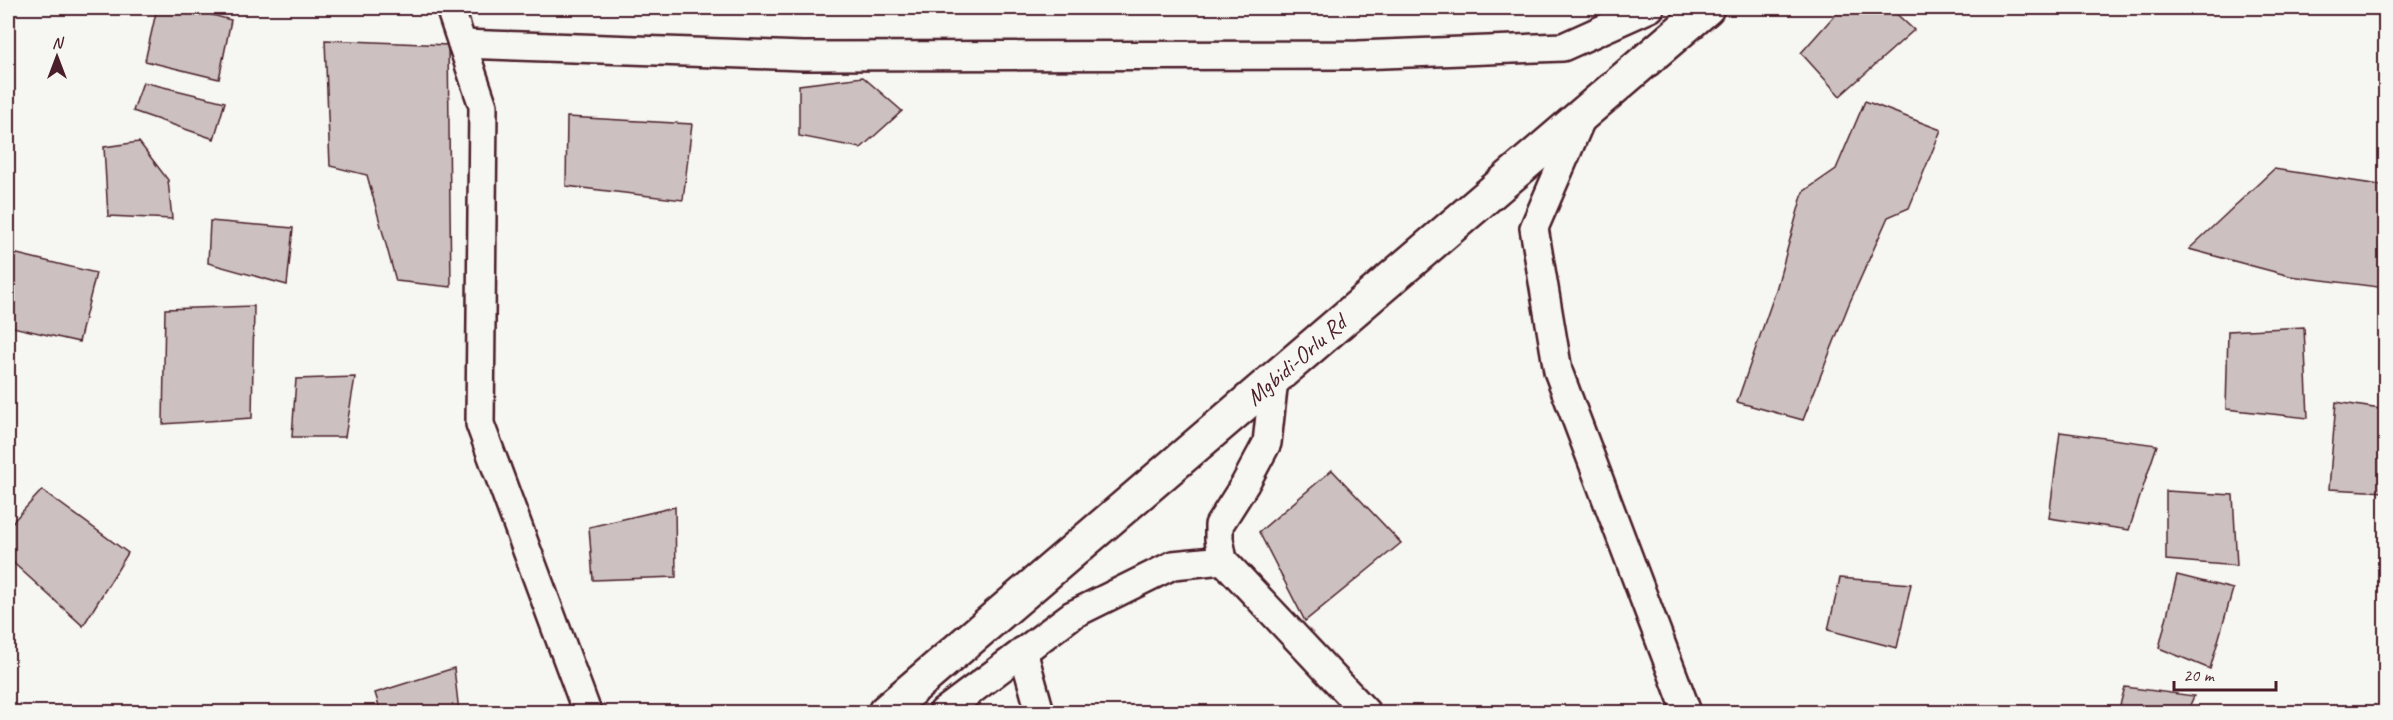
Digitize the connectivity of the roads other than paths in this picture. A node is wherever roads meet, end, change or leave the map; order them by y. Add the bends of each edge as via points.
1 (450, 8) edge
2 (1650, 8) edge
3 (1707, 8) edge
4 (462, 44) junction
5 (1584, 113) junction
6 (1274, 379) junction
7 (1223, 560) junction
8 (1023, 651) junction
9 (587, 712) edge
10 (885, 712) edge
11 (943, 712) edge
12 (1040, 712) edge
13 (1366, 712) edge
14 (1687, 712) edge

1 - 4 street
2 - 4 street via 1563,47 1358,55 803,57
3 - 5 main road, Mgbidi-Orlu Rd
4 - 9 street via 483,106 480,424
5 - 6 main road, Mgbidi-Orlu Rd
5 - 14 street via 1534,228 1558,371
6 - 7 street via 1267,443 1219,525
6 - 10 main road, Mgbidi-Orlu Rd
7 - 8 street via 1173,565 1072,615
7 - 13 street
8 - 11 street
8 - 12 street

